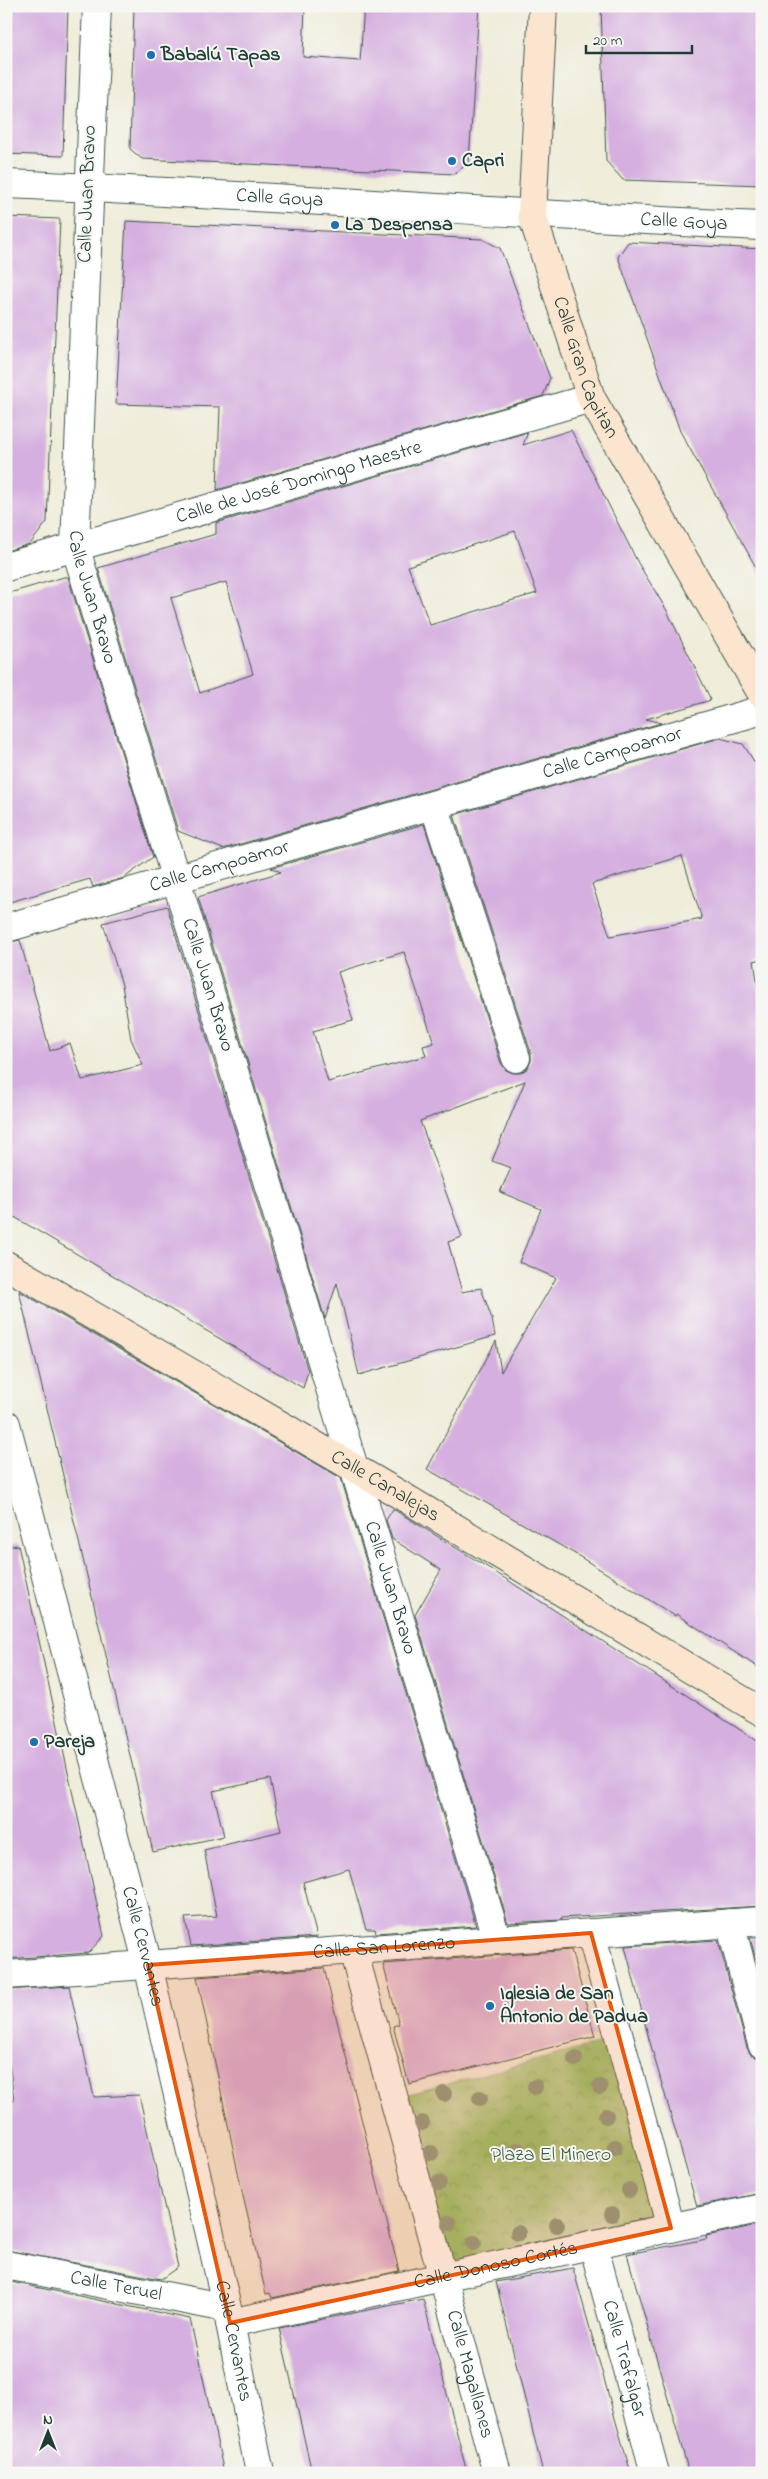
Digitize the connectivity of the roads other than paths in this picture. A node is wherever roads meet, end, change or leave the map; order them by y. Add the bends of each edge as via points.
1 (97, 6) edge
2 (544, 6) edge
3 (6, 184) edge
4 (88, 188) junction
5 (532, 215) junction
6 (762, 226) edge
7 (591, 398) junction
8 (75, 546) junction
9 (6, 567) edge
10 (762, 694) edge
11 (762, 710) edge
12 (434, 805) junction
13 (177, 878) junction
14 (6, 928) edge
15 (516, 1058) dead end
16 (10, 1271) edge
17 (7, 1430) edge
18 (354, 1468) junction
19 (762, 1712) edge
20 (762, 1921) edge
21 (730, 1923) junction
22 (591, 1933) junction
23 (497, 1940) junction
24 (353, 1950) junction
25 (148, 1965) junction
26 (6, 1975) edge
27 (762, 2044) edge
28 (762, 2208) edge
29 (670, 2228) junction
30 (593, 2244) junction
31 (6, 2265) edge
32 (444, 2275) junction
33 (229, 2315) junction
34 (260, 2473) edge
35 (497, 2473) edge
36 (654, 2473) edge

1 - 4 street, Calle Juan Bravo
2 - 5 main road, Calle Gran Capitan
3 - 4 street, Calle Goya
4 - 5 street, Calle Goya
4 - 8 street, Calle Juan Bravo
5 - 6 street, Calle Goya
5 - 7 main road, Calle Gran Capitan
7 - 8 street, Calle de José Domingo Maestre
7 - 10 main road, Calle Gran Capitan
8 - 9 street, Calle de José Domingo Maestre
8 - 13 street, Calle Juan Bravo
11 - 12 street, Calle Campoamor
12 - 13 street, Calle Campoamor
12 - 15 street
13 - 14 street, Calle Campoamor
13 - 18 street, Calle Juan Bravo
16 - 18 main road, Calle Canalejas
17 - 25 street, Calle Cervantes
18 - 19 main road, Calle Canalejas
18 - 23 street, Calle Juan Bravo
20 - 21 street, Calle San Lorenzo
21 - 22 street, Calle San Lorenzo
21 - 27 street
22 - 23 street, Calle San Lorenzo
22 - 29 street
23 - 24 street, Calle San Lorenzo
24 - 25 street, Calle San Lorenzo
24 - 32 street
25 - 26 street, Calle San Lorenzo
25 - 33 street, Calle Cervantes
28 - 29 street, Calle Donoso Cortés
29 - 30 street, Calle Donoso Cortés
30 - 32 street, Calle Donoso Cortés
30 - 36 street, Calle Trafalgar
31 - 33 street, Calle Teruel
32 - 33 street, Calle Donoso Cortés
32 - 35 street, Calle Magallanes
33 - 34 street, Calle Cervantes

